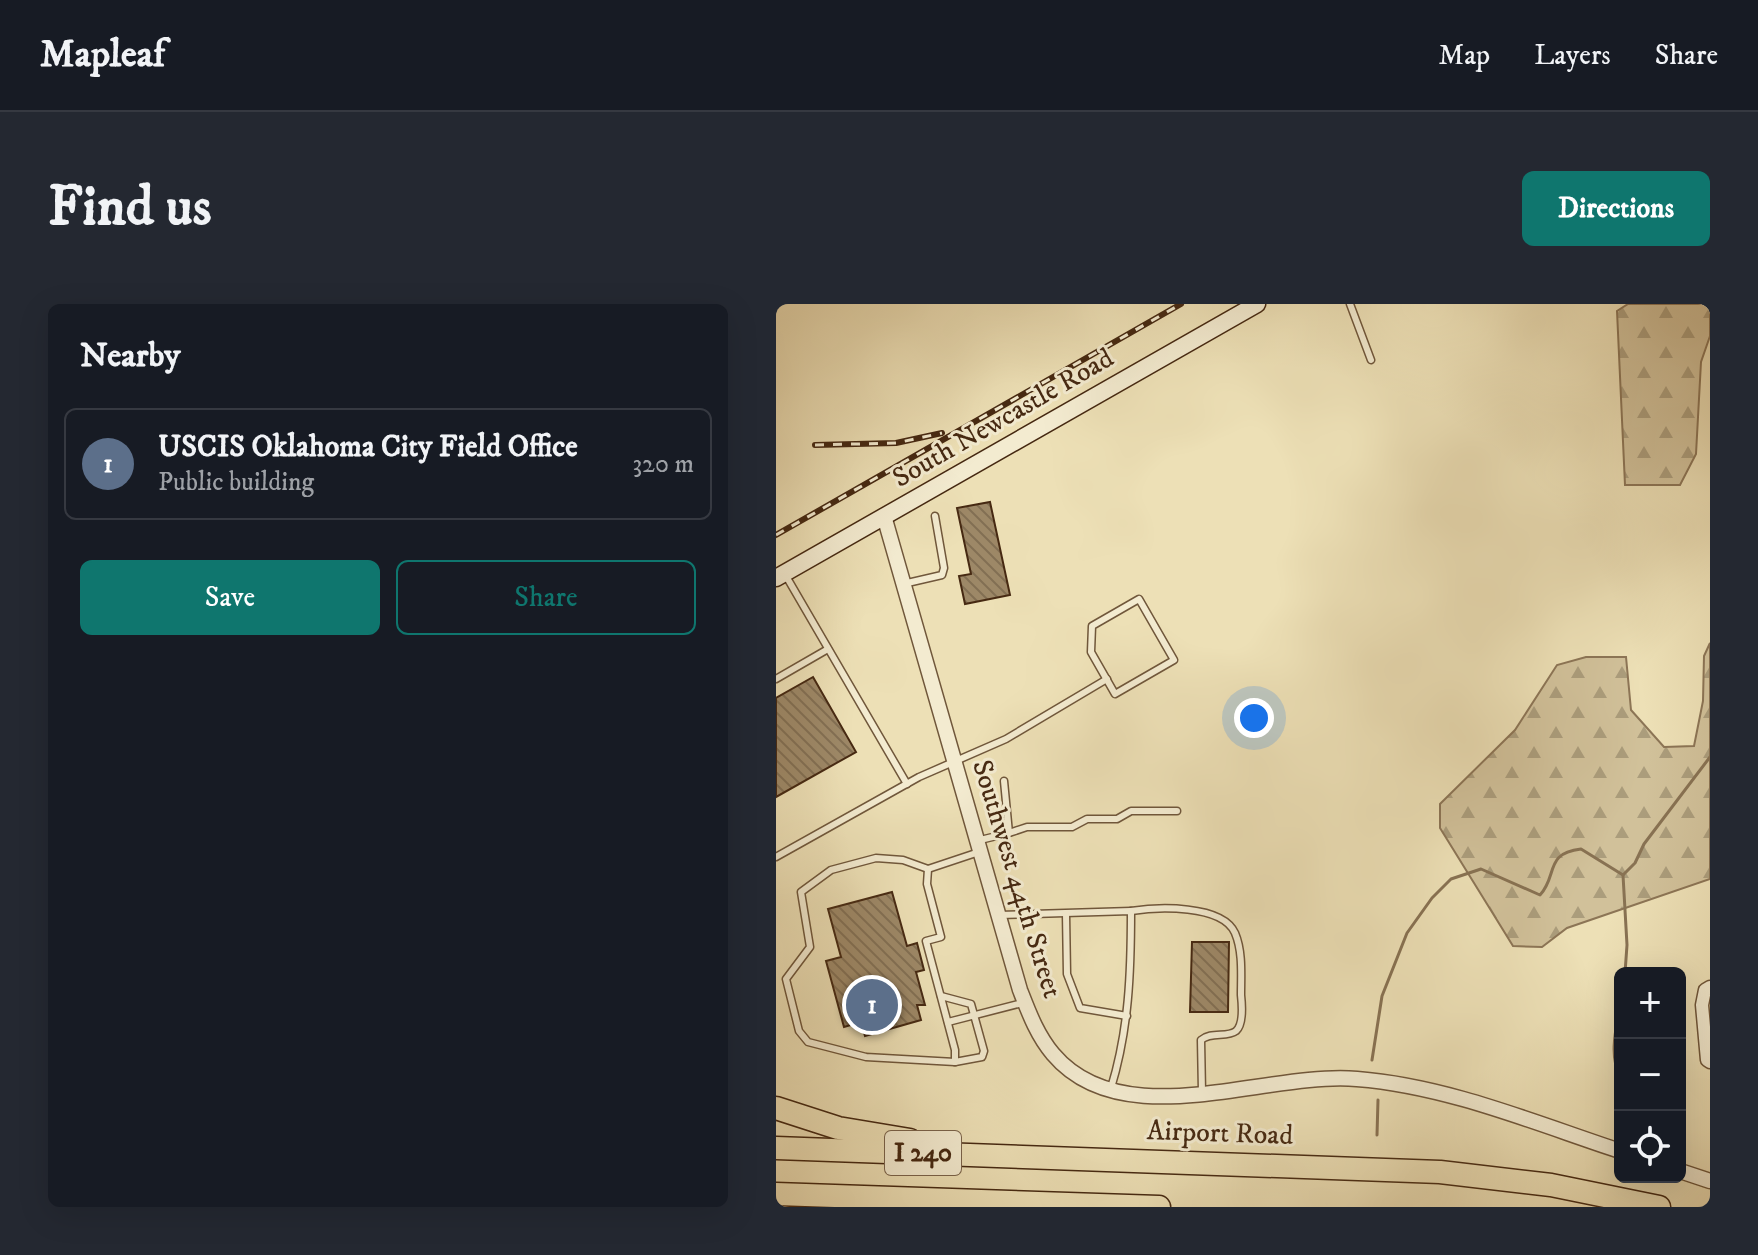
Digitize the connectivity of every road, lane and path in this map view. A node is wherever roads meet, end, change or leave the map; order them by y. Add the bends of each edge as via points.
1 (1257, 304) edge
2 (1350, 304) edge
3 (1371, 360) dead end
4 (884, 516) junction
5 (935, 516) dead end
6 (780, 576) edge
7 (903, 584) junction
8 (828, 649) junction
9 (776, 679) edge
10 (1107, 679) junction
11 (954, 761) junction
12 (1004, 781) dead end
13 (907, 784) junction
14 (1177, 811) dead end
15 (1009, 833) junction
16 (978, 847) junction
17 (776, 857) edge
18 (928, 869) junction
19 (1131, 911) junction
20 (1066, 914) junction
21 (998, 915) junction
22 (1710, 987) edge
23 (941, 996) junction
24 (1025, 1002) junction
25 (974, 1015) junction
26 (1127, 1016) junction
27 (948, 1022) junction
28 (955, 1062) junction
29 (1710, 1062) edge
30 (1110, 1092) junction
31 (1202, 1092) junction
32 (776, 1108) edge
33 (776, 1148) edge
34 (1614, 1149) edge
35 (1071, 1157) junction
36 (1686, 1173) edge
37 (1710, 1181) edge
38 (776, 1194) edge
39 (974, 1201) junction
40 (921, 1207) edge
41 (1159, 1207) edge
42 (1659, 1207) edge

1 - 4 main road, South Newcastle Road
2 - 3 lane
4 - 6 main road, South Newcastle Road
4 - 7 street, Southwest 44th Street
5 - 7 lane via 942,575
6 - 8 lane
7 - 11 street, Southwest 44th Street
8 - 9 lane
8 - 13 lane
10 - 10 lane via 1091,652 1092,626 1139,599 1174,660 1115,694
10 - 11 lane via 1006,739
11 - 13 lane
11 - 16 street, Southwest 44th Street
12 - 15 lane
13 - 17 lane
14 - 15 lane via 1131,811 1117,819
15 - 16 lane
16 - 18 lane
16 - 21 street, Southwest 44th Street
18 - 23 lane via 926,882 941,937 926,941
18 - 28 lane via 876,858 831,870 812,882 801,896 810,947 787,974 786,983 799,1031 808,1042 866,1057
19 - 20 lane
19 - 26 lane
19 - 31 lane via 1161,907 1203,914 1229,924 1236,936 1239,1026 1201,1040
20 - 21 lane
20 - 26 lane via 1067,974 1080,1008
21 - 24 street, Southwest 44th Street
22 - 29 street via 1702,1005
23 - 25 lane via 971,1004
23 - 27 lane
24 - 25 lane
24 - 30 street, Southwest 44th Street via 1038,1034 1055,1056
25 - 27 lane
25 - 28 lane via 982,1057
26 - 30 lane
27 - 28 lane
30 - 31 street, Southwest 44th Street
31 - 34 street, Southwest 44th Street via 1357,1079 1436,1092
32 - 35 highway via 838,1128 898,1139
33 - 35 highway, Airport Road / I 240
35 - 42 highway, Airport Road / I 240 via 1440,1172 1551,1185
36 - 37 street
38 - 39 highway, I 240
39 - 40 highway
39 - 41 highway, I 240

